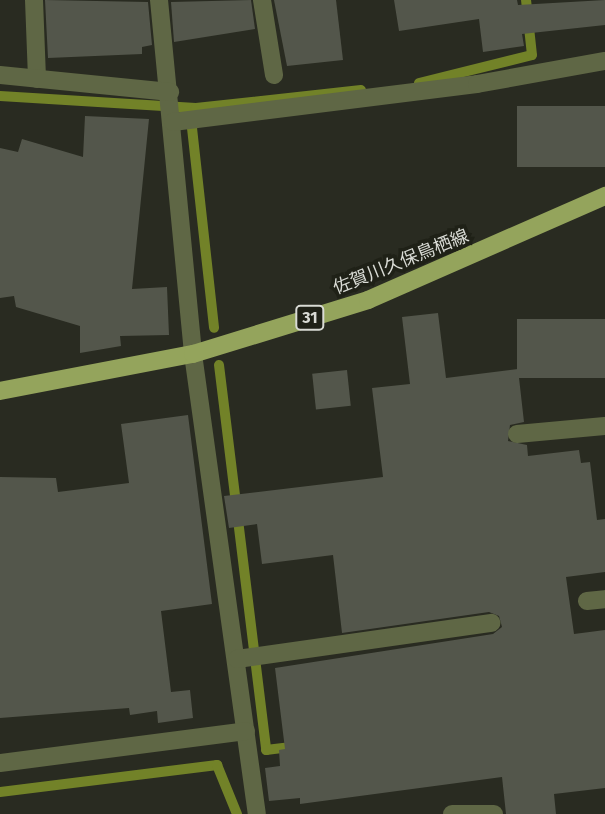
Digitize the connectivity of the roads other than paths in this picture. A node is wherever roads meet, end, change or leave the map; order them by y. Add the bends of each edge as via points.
1 (34, 0) edge
2 (159, 0) edge
3 (262, 0) edge
4 (605, 61) edge
5 (0, 75) edge
6 (274, 75) dead end
7 (37, 79) junction
8 (170, 92) junction
9 (178, 122) junction
10 (605, 196) edge
11 (193, 354) junction
12 (0, 391) edge
13 (605, 426) edge
14 (517, 434) dead end
15 (605, 599) edge
16 (587, 601) dead end
17 (491, 623) dead end
18 (237, 659) junction
19 (246, 731) junction
20 (0, 763) edge
21 (257, 814) edge
22 (452, 814) edge
23 (494, 814) edge

1 - 7 street
2 - 8 street
3 - 6 street
4 - 9 street via 477,84
5 - 7 street
7 - 8 street
8 - 9 street
9 - 11 street
10 - 11 main road, 佐賀川久保鳥栖線 / 31 via 368,300
11 - 12 main road, 佐賀川久保鳥栖線 / 31
11 - 18 street
13 - 14 street
15 - 16 street
17 - 18 street
18 - 19 street
19 - 20 street
19 - 21 street
22 - 23 street via 494,809

